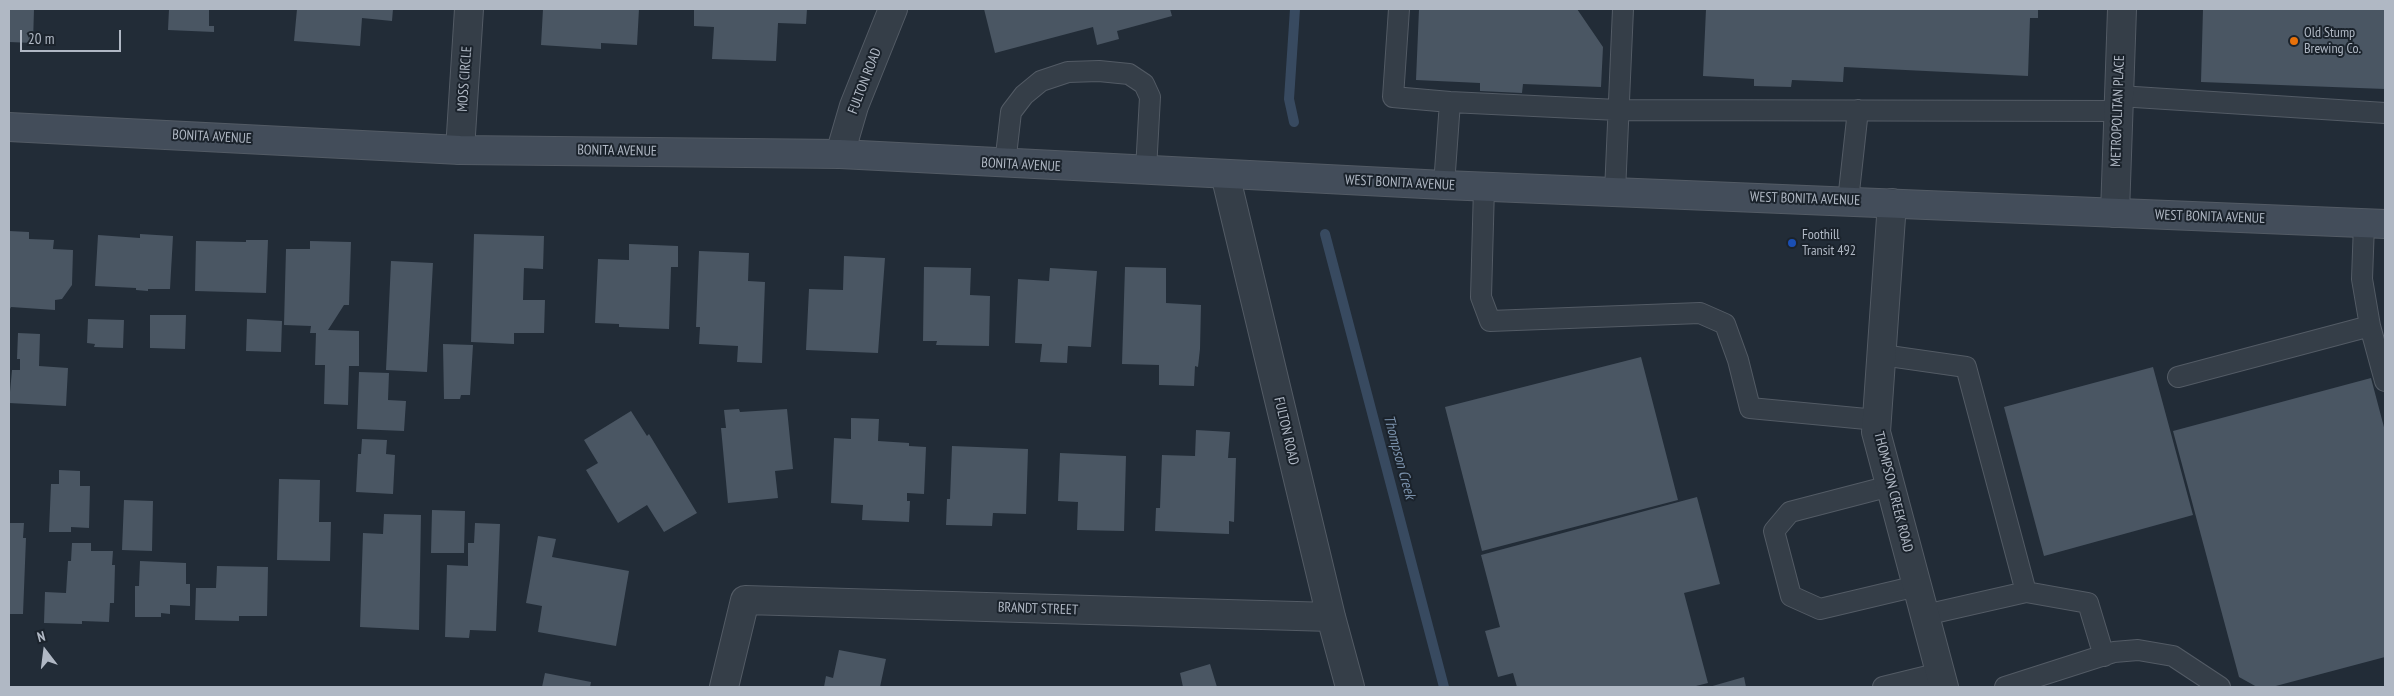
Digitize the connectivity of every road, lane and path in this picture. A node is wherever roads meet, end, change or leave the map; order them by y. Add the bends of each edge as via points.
1 (469, 9) edge
2 (893, 9) edge
3 (1399, 9) edge
4 (1623, 9) edge
5 (2122, 9) edge
6 (1450, 102) junction
7 (2118, 103) junction
8 (1618, 110) junction
9 (1858, 110) junction
10 (2385, 113) edge
11 (9, 127) edge
12 (460, 150) junction
13 (840, 154) junction
14 (1005, 164) junction
15 (1146, 170) junction
16 (1225, 174) junction
17 (1444, 185) junction
18 (1484, 187) junction
19 (1615, 192) junction
20 (1848, 201) junction
21 (1892, 203) junction
22 (2114, 213) junction
23 (2375, 224) edge
24 (2370, 326) junction
25 (1882, 355) junction
26 (2178, 377) dead end
27 (2385, 381) edge
28 (1877, 420) junction
29 (1890, 486) junction
30 (1917, 586) junction
31 (2026, 592) junction
32 (1925, 615) junction
33 (1330, 618) junction
34 (2104, 656) junction
35 (1942, 680) edge
36 (724, 687) edge
37 (1350, 687) edge
38 (1883, 687) edge
39 (2005, 687) edge
40 (2220, 687) edge

1 - 12 street, MOSS CIRCLE
2 - 13 street, FULTON ROAD via 854,106
3 - 6 lane via 1393,97
4 - 8 lane
5 - 7 street, METROPOLITAN PLACE
6 - 8 lane
6 - 17 lane
7 - 9 lane
7 - 10 lane
7 - 22 street, METROPOLITAN PLACE
8 - 9 lane
8 - 19 lane
9 - 20 lane
11 - 12 main road, BONITA AVENUE
12 - 13 main road, BONITA AVENUE
13 - 14 main road, BONITA AVENUE
14 - 15 main road, BONITA AVENUE
14 - 15 lane via 1011,112 1024,96 1041,81 1068,72 1099,71 1129,74 1144,84 1150,97
15 - 16 main road, BONITA AVENUE
16 - 17 main road, WEST BONITA AVENUE
16 - 33 street, FULTON ROAD
17 - 18 main road, WEST BONITA AVENUE
18 - 19 main road, WEST BONITA AVENUE
18 - 28 lane via 1481,297 1490,320 1700,314 1725,324 1750,408
19 - 20 main road, WEST BONITA AVENUE
20 - 21 main road, WEST BONITA AVENUE
21 - 22 main road, WEST BONITA AVENUE
21 - 25 street, THOMPSON CREEK ROAD
22 - 23 main road, WEST BONITA AVENUE
23 - 24 lane via 2362,279
24 - 26 lane
24 - 27 lane
25 - 28 street, THOMPSON CREEK ROAD
25 - 31 lane via 1966,366
28 - 29 street, THOMPSON CREEK ROAD via 1876,432
29 - 30 street, THOMPSON CREEK ROAD
29 - 30 lane via 1790,512 1774,531 1792,596 1820,609
30 - 32 street, THOMPSON CREEK ROAD
31 - 32 lane
31 - 34 lane via 2088,603
32 - 35 street, THOMPSON CREEK ROAD
33 - 36 street, BRANDT STREET via 746,600
33 - 37 street, FULTON ROAD
34 - 39 lane
34 - 40 lane via 2138,650 2173,656
35 - 38 lane

